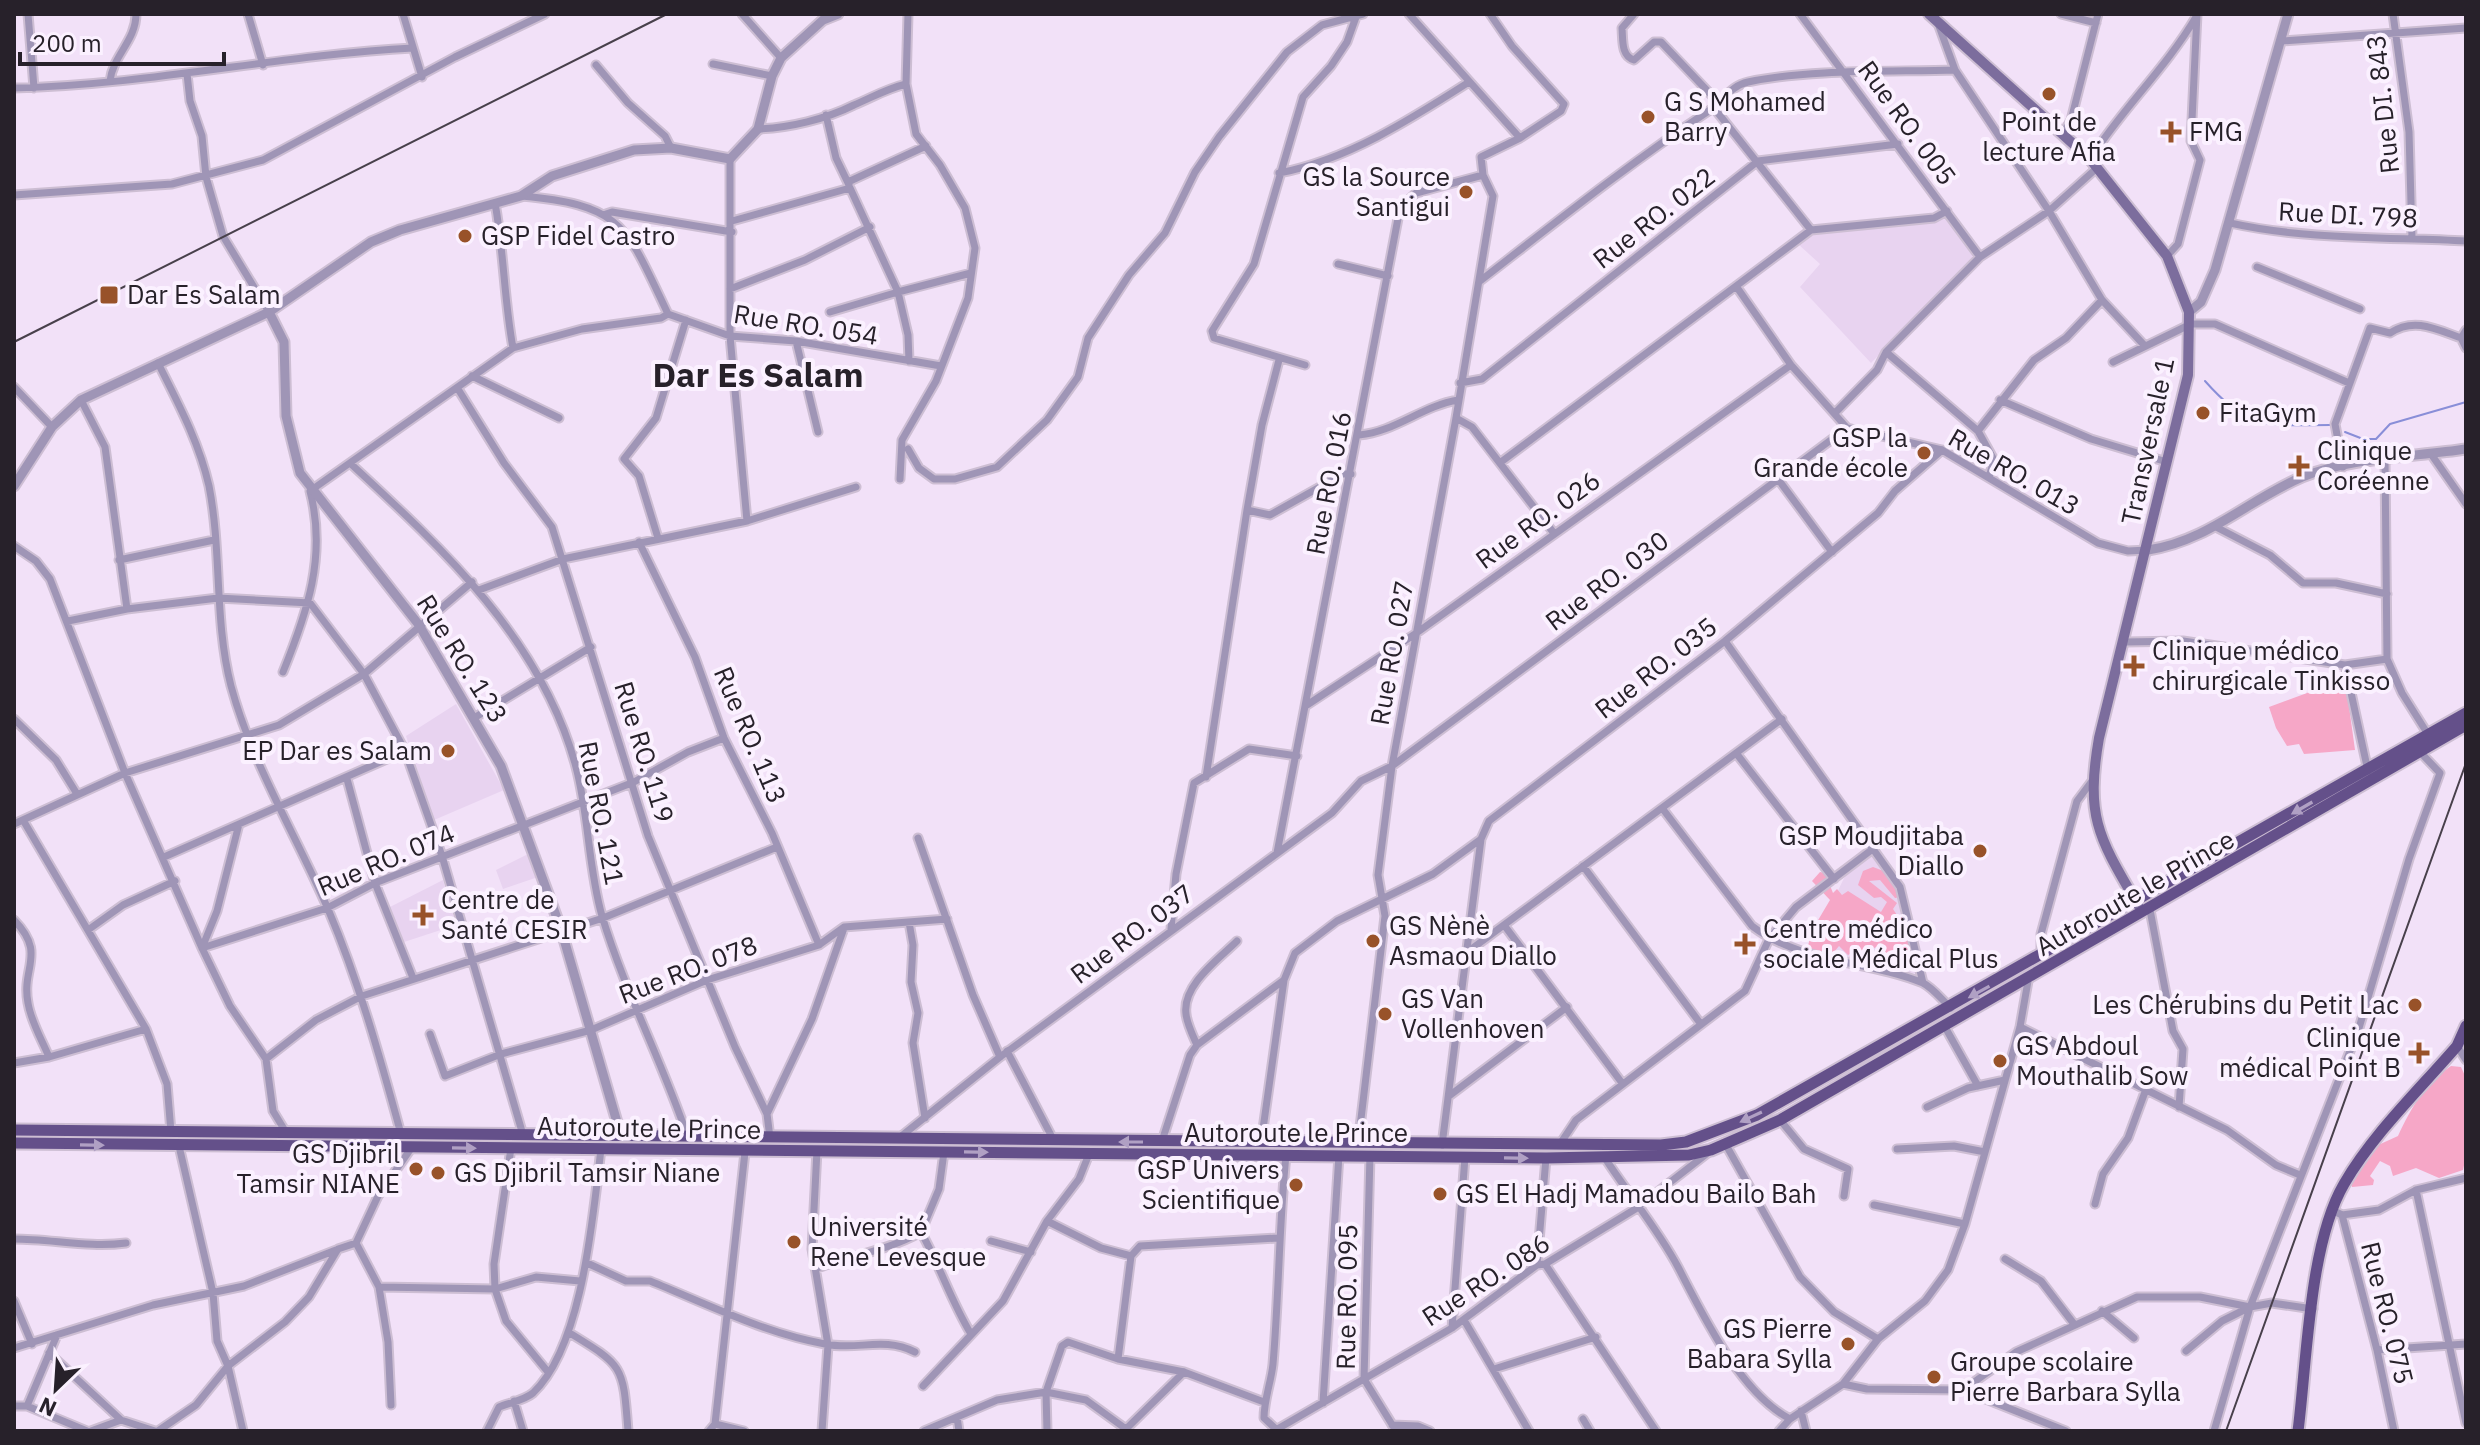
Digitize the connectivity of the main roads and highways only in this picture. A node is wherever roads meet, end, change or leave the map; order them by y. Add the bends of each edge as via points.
1 (1933, 17) edge
2 (2466, 713) edge
3 (2466, 725) edge
4 (2136, 902) junction
5 (2147, 912) junction
6 (2466, 1026) edge
7 (2461, 1047) edge
8 (14, 1130) edge
9 (14, 1143) edge
10 (2298, 1431) edge

1 - 4 main road, Transversale 1 via 2094,163 2167,256 2189,312 2188,375 2092,781 2095,823
2 -> 4 main road, Autoroute le Prince
3 - 5 main road, Autoroute le Prince
4 - 5 main road, Transversale 1
4 -> 8 main road, Autoroute le Prince via 1757,1115 1724,1130 1661,1145
9 -> 5 main road, Autoroute le Prince via 1662,1158 1711,1150 1780,1120
6 - 7 main road
7 - 10 main road via 2365,1153 2337,1212 2313,1309

